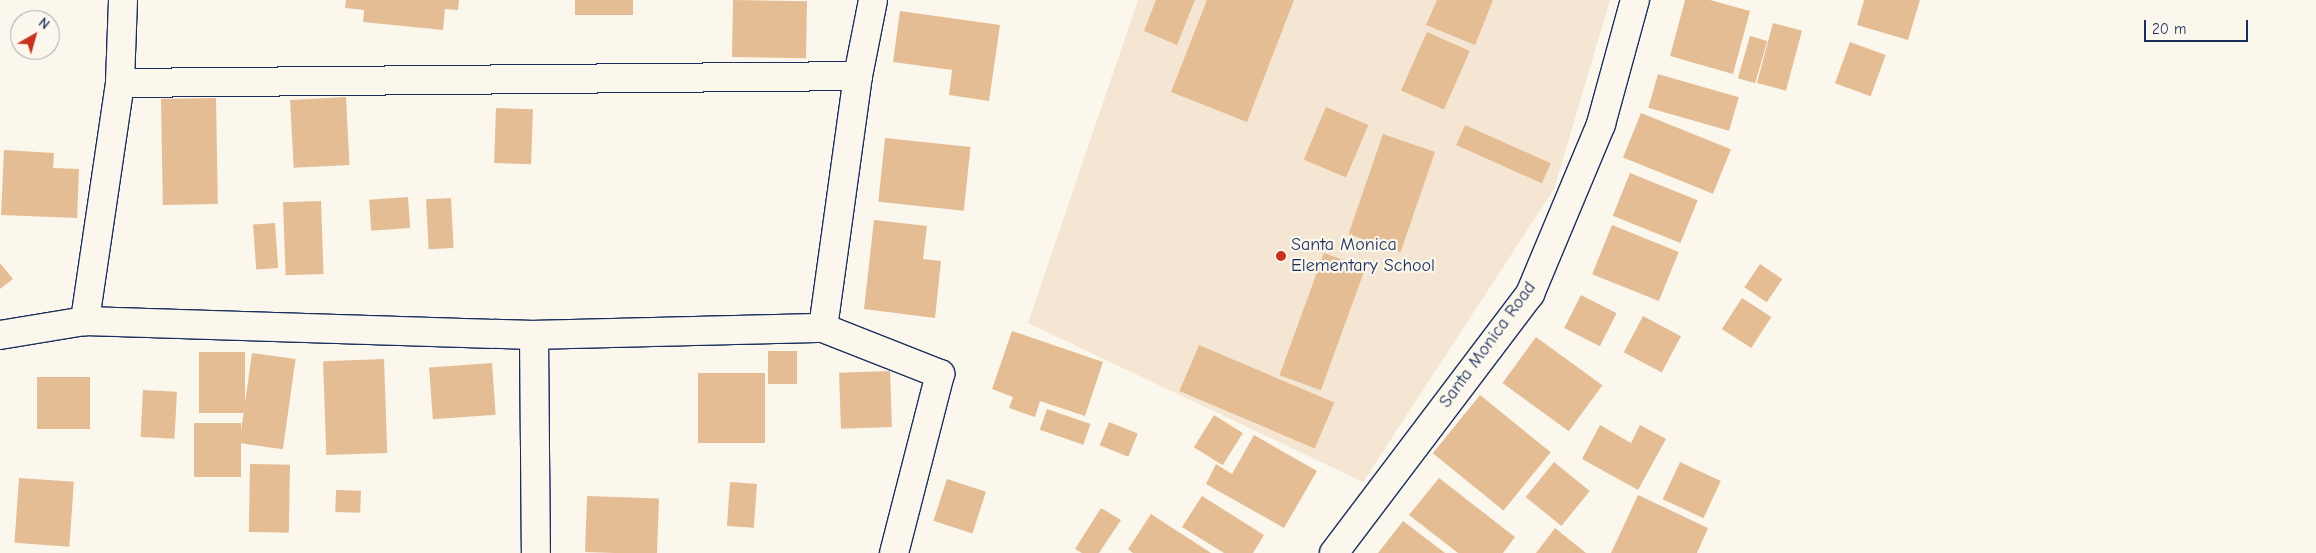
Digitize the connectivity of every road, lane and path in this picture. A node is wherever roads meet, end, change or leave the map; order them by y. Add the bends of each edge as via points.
1 (123, 0) edge
2 (872, 0) edge
3 (1635, 0) edge
4 (858, 76) junction
5 (120, 83) junction
6 (85, 321) junction
7 (823, 328) junction
8 (0, 335) edge
9 (534, 335) junction
10 (536, 553) edge
11 (894, 553) edge
12 (1334, 553) edge

1 - 5 street
2 - 4 street
3 - 12 street, Santa Monica Road via 1601,124 1530,294
4 - 5 street
4 - 7 street
5 - 6 street
6 - 8 street
6 - 9 street
7 - 9 street
7 - 11 street via 940,374
9 - 10 street

